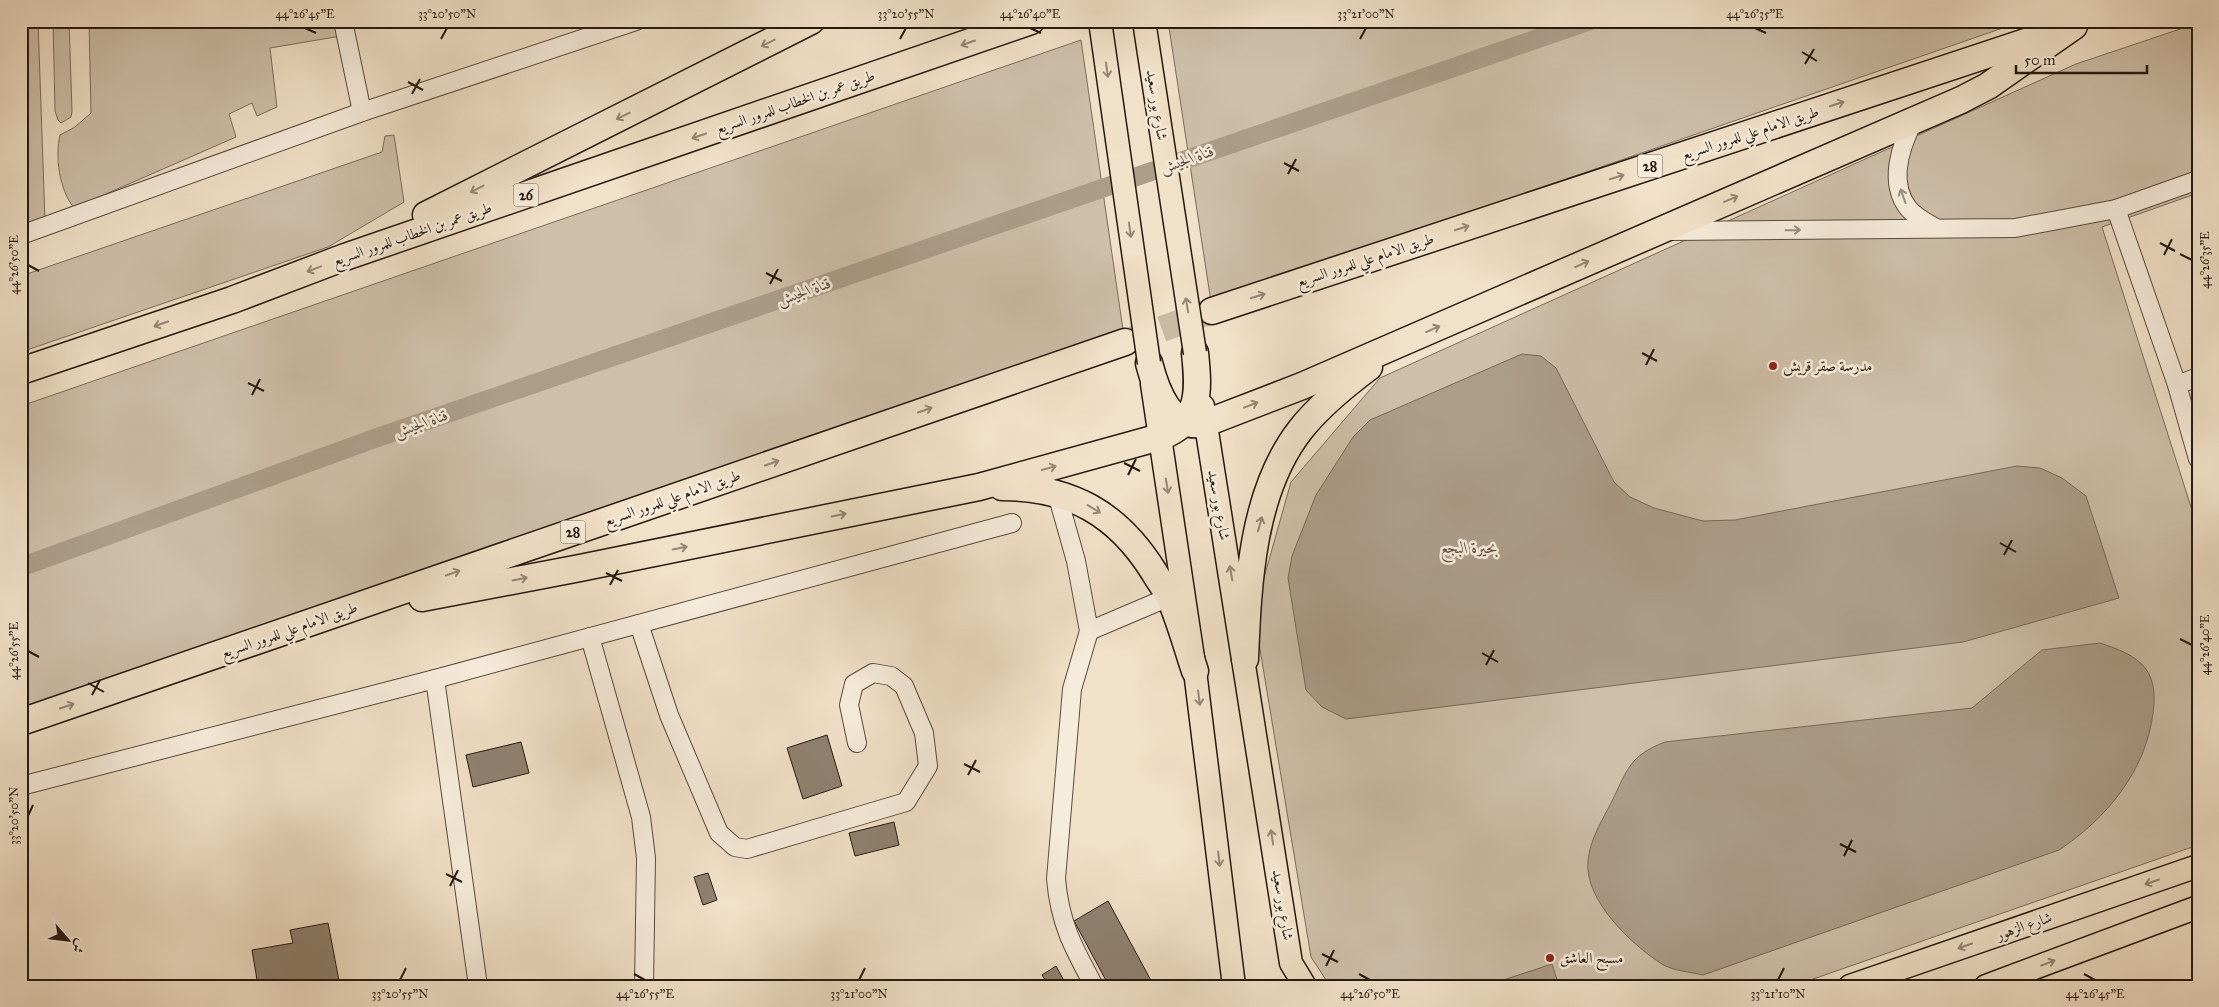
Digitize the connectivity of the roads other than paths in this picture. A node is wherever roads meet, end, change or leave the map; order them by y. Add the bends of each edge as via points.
1 (343, 21) edge
2 (636, 21) edge
3 (811, 21) edge
4 (1031, 21) edge
5 (1100, 21) edge
6 (1144, 21) edge
7 (2081, 24) edge
8 (362, 112) junction
9 (1914, 120) junction
10 (2198, 180) edge
11 (2116, 209) junction
12 (1937, 228) junction
13 (1657, 231) junction
14 (21, 235) edge
15 (345, 257) junction
16 (1212, 311) tunnel mouth
17 (1125, 342) tunnel mouth
18 (1401, 343) junction
19 (1195, 353) joint
20 (1149, 363) joint
21 (21, 371) edge
22 (2198, 377) edge
23 (2177, 385) junction
24 (1183, 419) junction
25 (2198, 459) edge
26 (979, 487) junction
27 (1058, 494) junction
28 (1012, 523) dead end
29 (1169, 597) junction
30 (335, 614) junction
31 (639, 624) junction
32 (1089, 631) junction
33 (590, 637) junction
34 (1245, 658) junction
35 (1195, 670) junction
36 (435, 679) junction
37 (21, 722) edge
38 (857, 743) dead end
39 (21, 786) edge
40 (2198, 866) edge
41 (2198, 906) edge
42 (478, 986) edge
43 (644, 986) edge
44 (1094, 986) edge
45 (1234, 986) edge
46 (1305, 986) edge
47 (1850, 986) edge
48 (1986, 986) edge

1 - 8 street
2 - 8 street
3 -> 15 highway
4 -> 15 highway, طريق عمر بن الخطاب للمرور السريع / 26
5 -> 20 main road, bridge
19 -> 6 main road, شارع بور سعيد, bridge
7 - 9 highway via 1975,93
16 -> 7 highway, طريق الامام علي للمرور السريع / 28
8 - 14 street
12 -> 9 street via 1908,208 1900,193 1899,159
13 -> 9 highway
10 - 11 street
11 - 12 street via 2015,228
11 - 23 street
13 -> 12 street
18 -> 13 highway
15 -> 21 highway, طريق عمر بن الخطاب للمرور السريع / 26 via 232,300
30 -> 17 highway, طريق الامام علي للمرور السريع / 28
24 -> 18 highway via 1302,386
34 -> 18 highway via 1248,585 1255,542 1279,467 1301,430 1327,401
19 - 24 highway via 1197,387
20 - 24 highway via 1160,397
22 - 23 street
23 - 25 street
26 -> 24 highway
34 -> 24 main road, شارع بور سعيد
24 -> 35 main road
26 - 27 highway via 1015,487
30 -> 26 highway
27 -> 29 highway via 1085,504 1113,522 1143,554
27 - 32 street via 1076,561
28 - 31 street
29 - 32 street
29 - 35 highway
37 -> 30 highway, طريق الامام علي للمرور السريع / 28
31 - 33 street
31 - 38 street via 668,715 709,811 719,832 735,847 747,848 906,802 928,766 920,725 904,686 891,676 873,673 854,684 849,705
32 - 44 street via 1072,689 1056,879 1058,903 1068,936
33 - 36 street
33 - 43 street via 642,817 646,858
46 -> 34 main road, شارع بور سعيد via 1291,963
35 -> 45 main road
36 - 39 street
36 - 42 street
40 -> 47 main road, شارع الزهور
48 -> 41 main road

